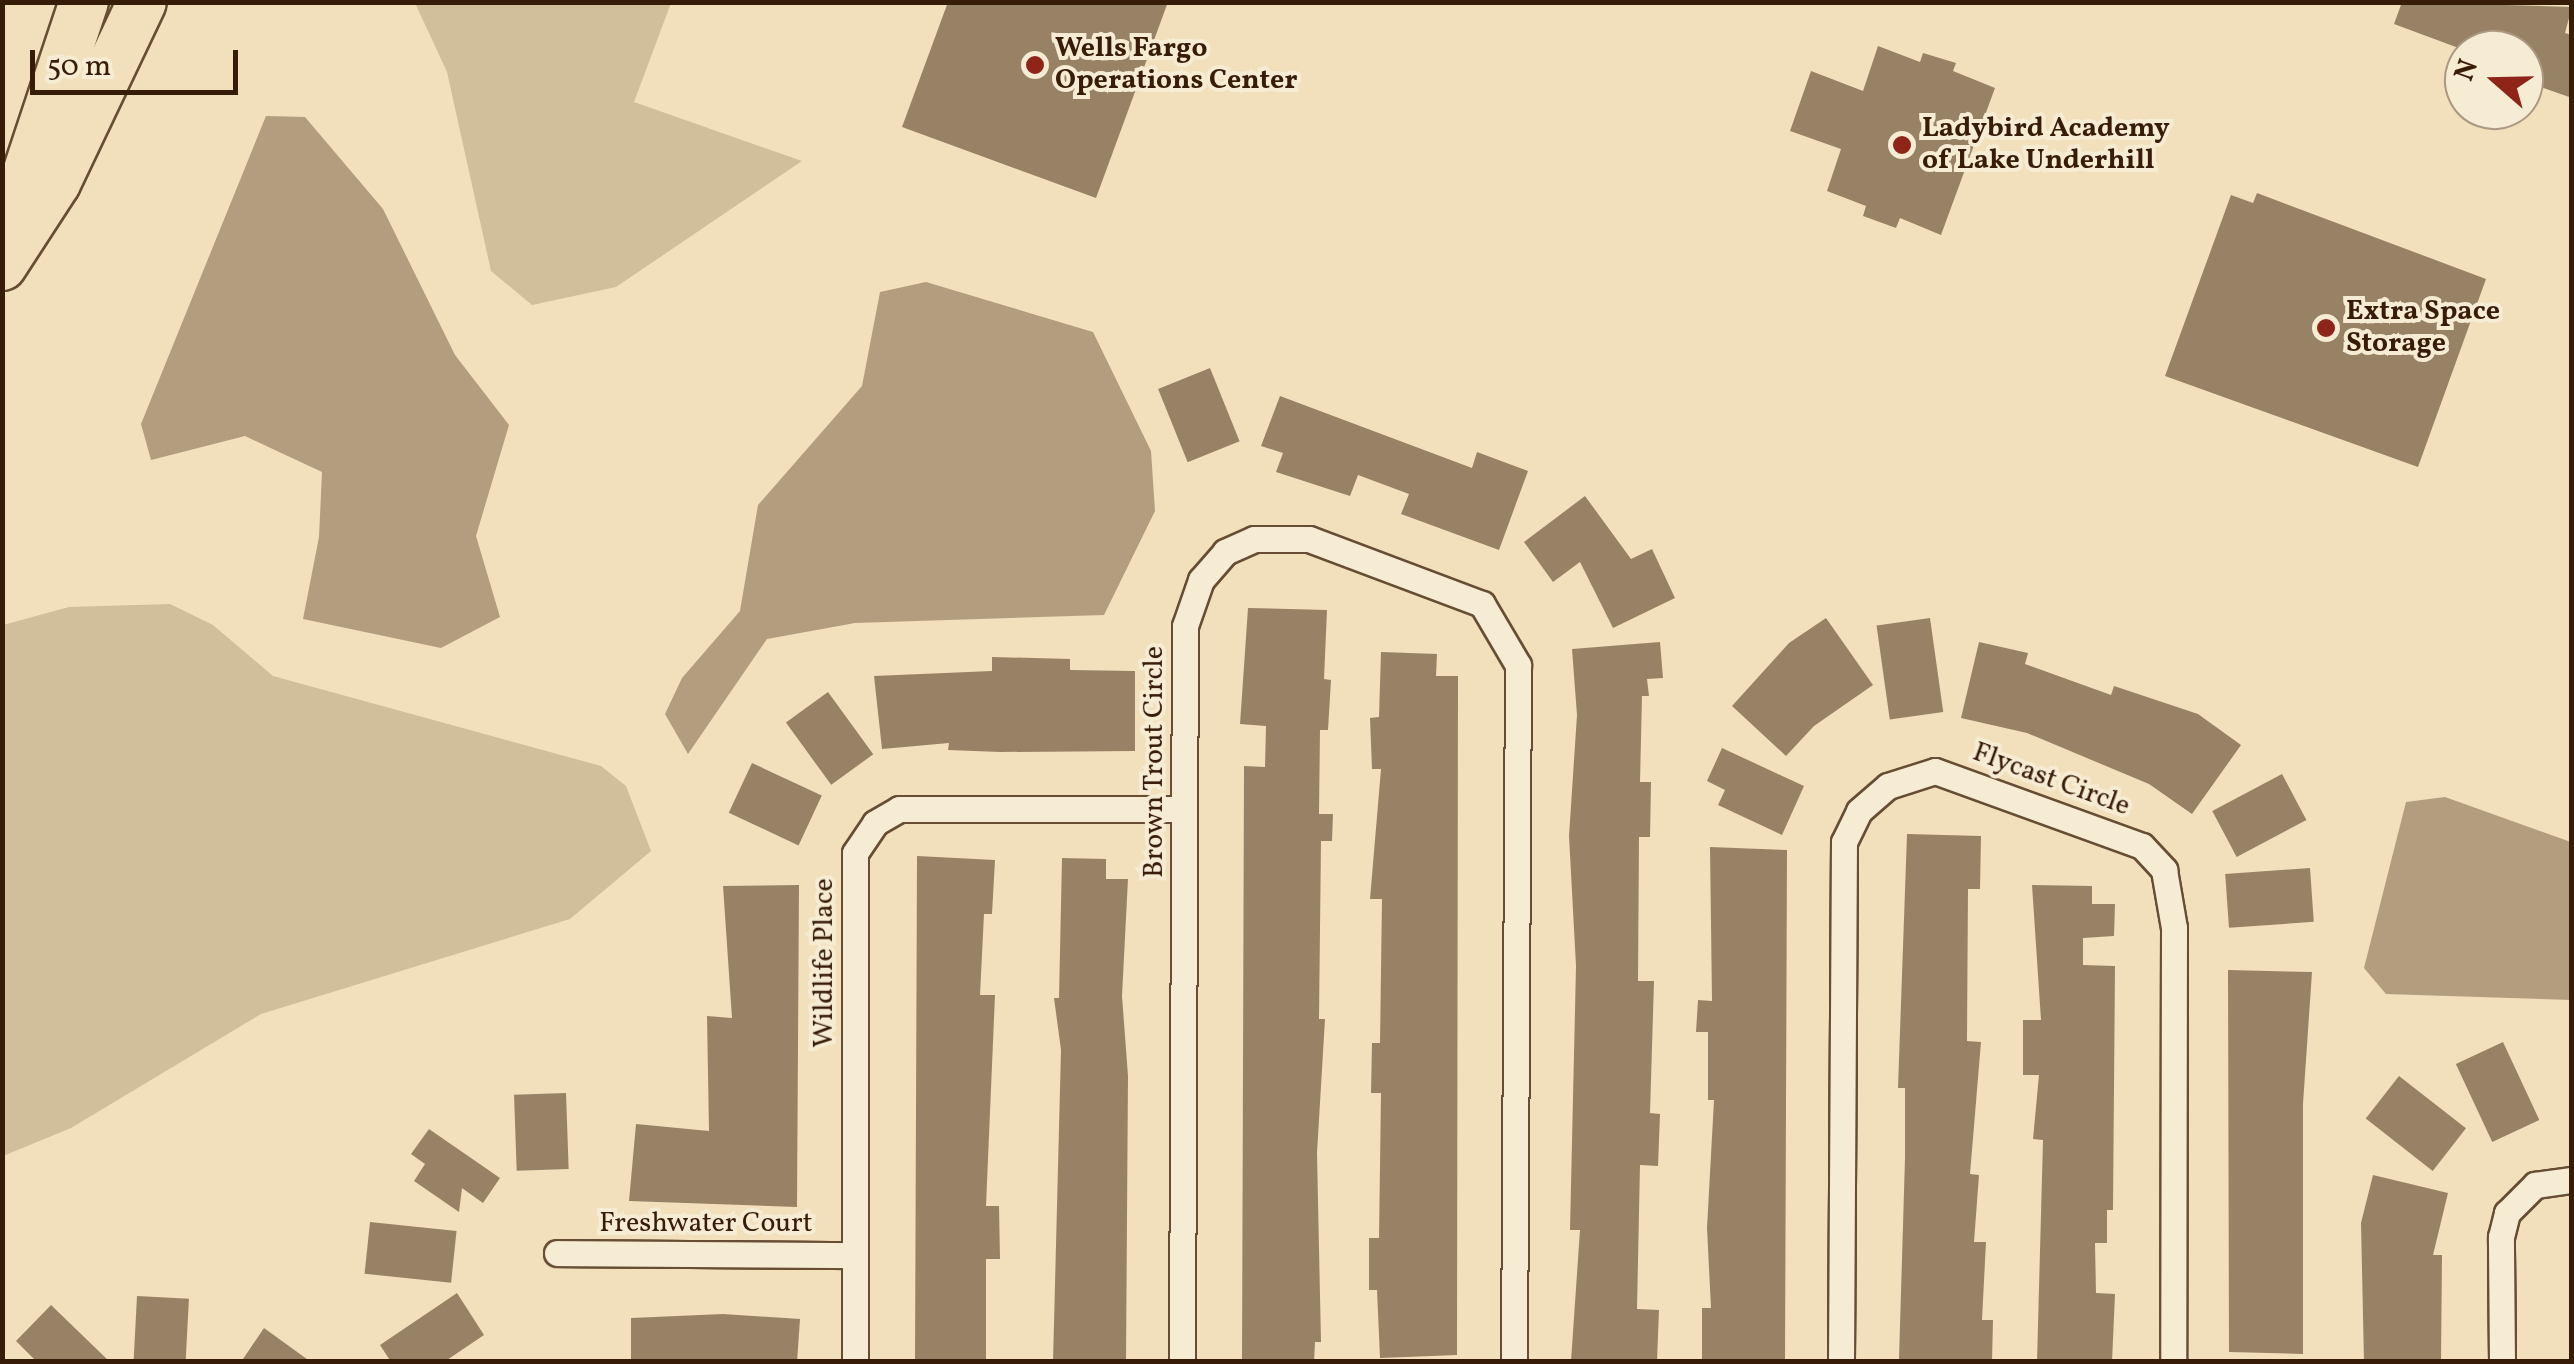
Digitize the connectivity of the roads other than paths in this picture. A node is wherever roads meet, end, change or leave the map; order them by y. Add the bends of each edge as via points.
1 (84, 2) edge
2 (142, 2) edge
3 (2, 250) edge
4 (2, 266) edge
5 (1184, 809) junction
6 (2572, 1180) edge
7 (557, 1253) dead end
8 (856, 1256) junction
9 (855, 1362) edge
10 (1182, 1362) edge
11 (1514, 1362) edge
12 (1841, 1362) edge
13 (2172, 1362) edge
14 (2502, 1362) edge

1 - 3 highway
2 - 4 highway via 56,184
5 - 8 street, Wildlife Place via 898,809 876,823 855,853
5 - 10 street, Brown Trout Circle
5 - 11 street, Brown Trout Circle via 1186,626 1201,580 1226,552 1254,539 1309,540 1482,604 1518,665
6 - 14 street via 2535,1185 2506,1214 2500,1237
7 - 8 street, Freshwater Court
8 - 9 street, Wildlife Place
12 - 13 street, Flycast Circle via 1844,842 1859,811 1888,786 1936,771 2142,846 2164,870 2174,928

